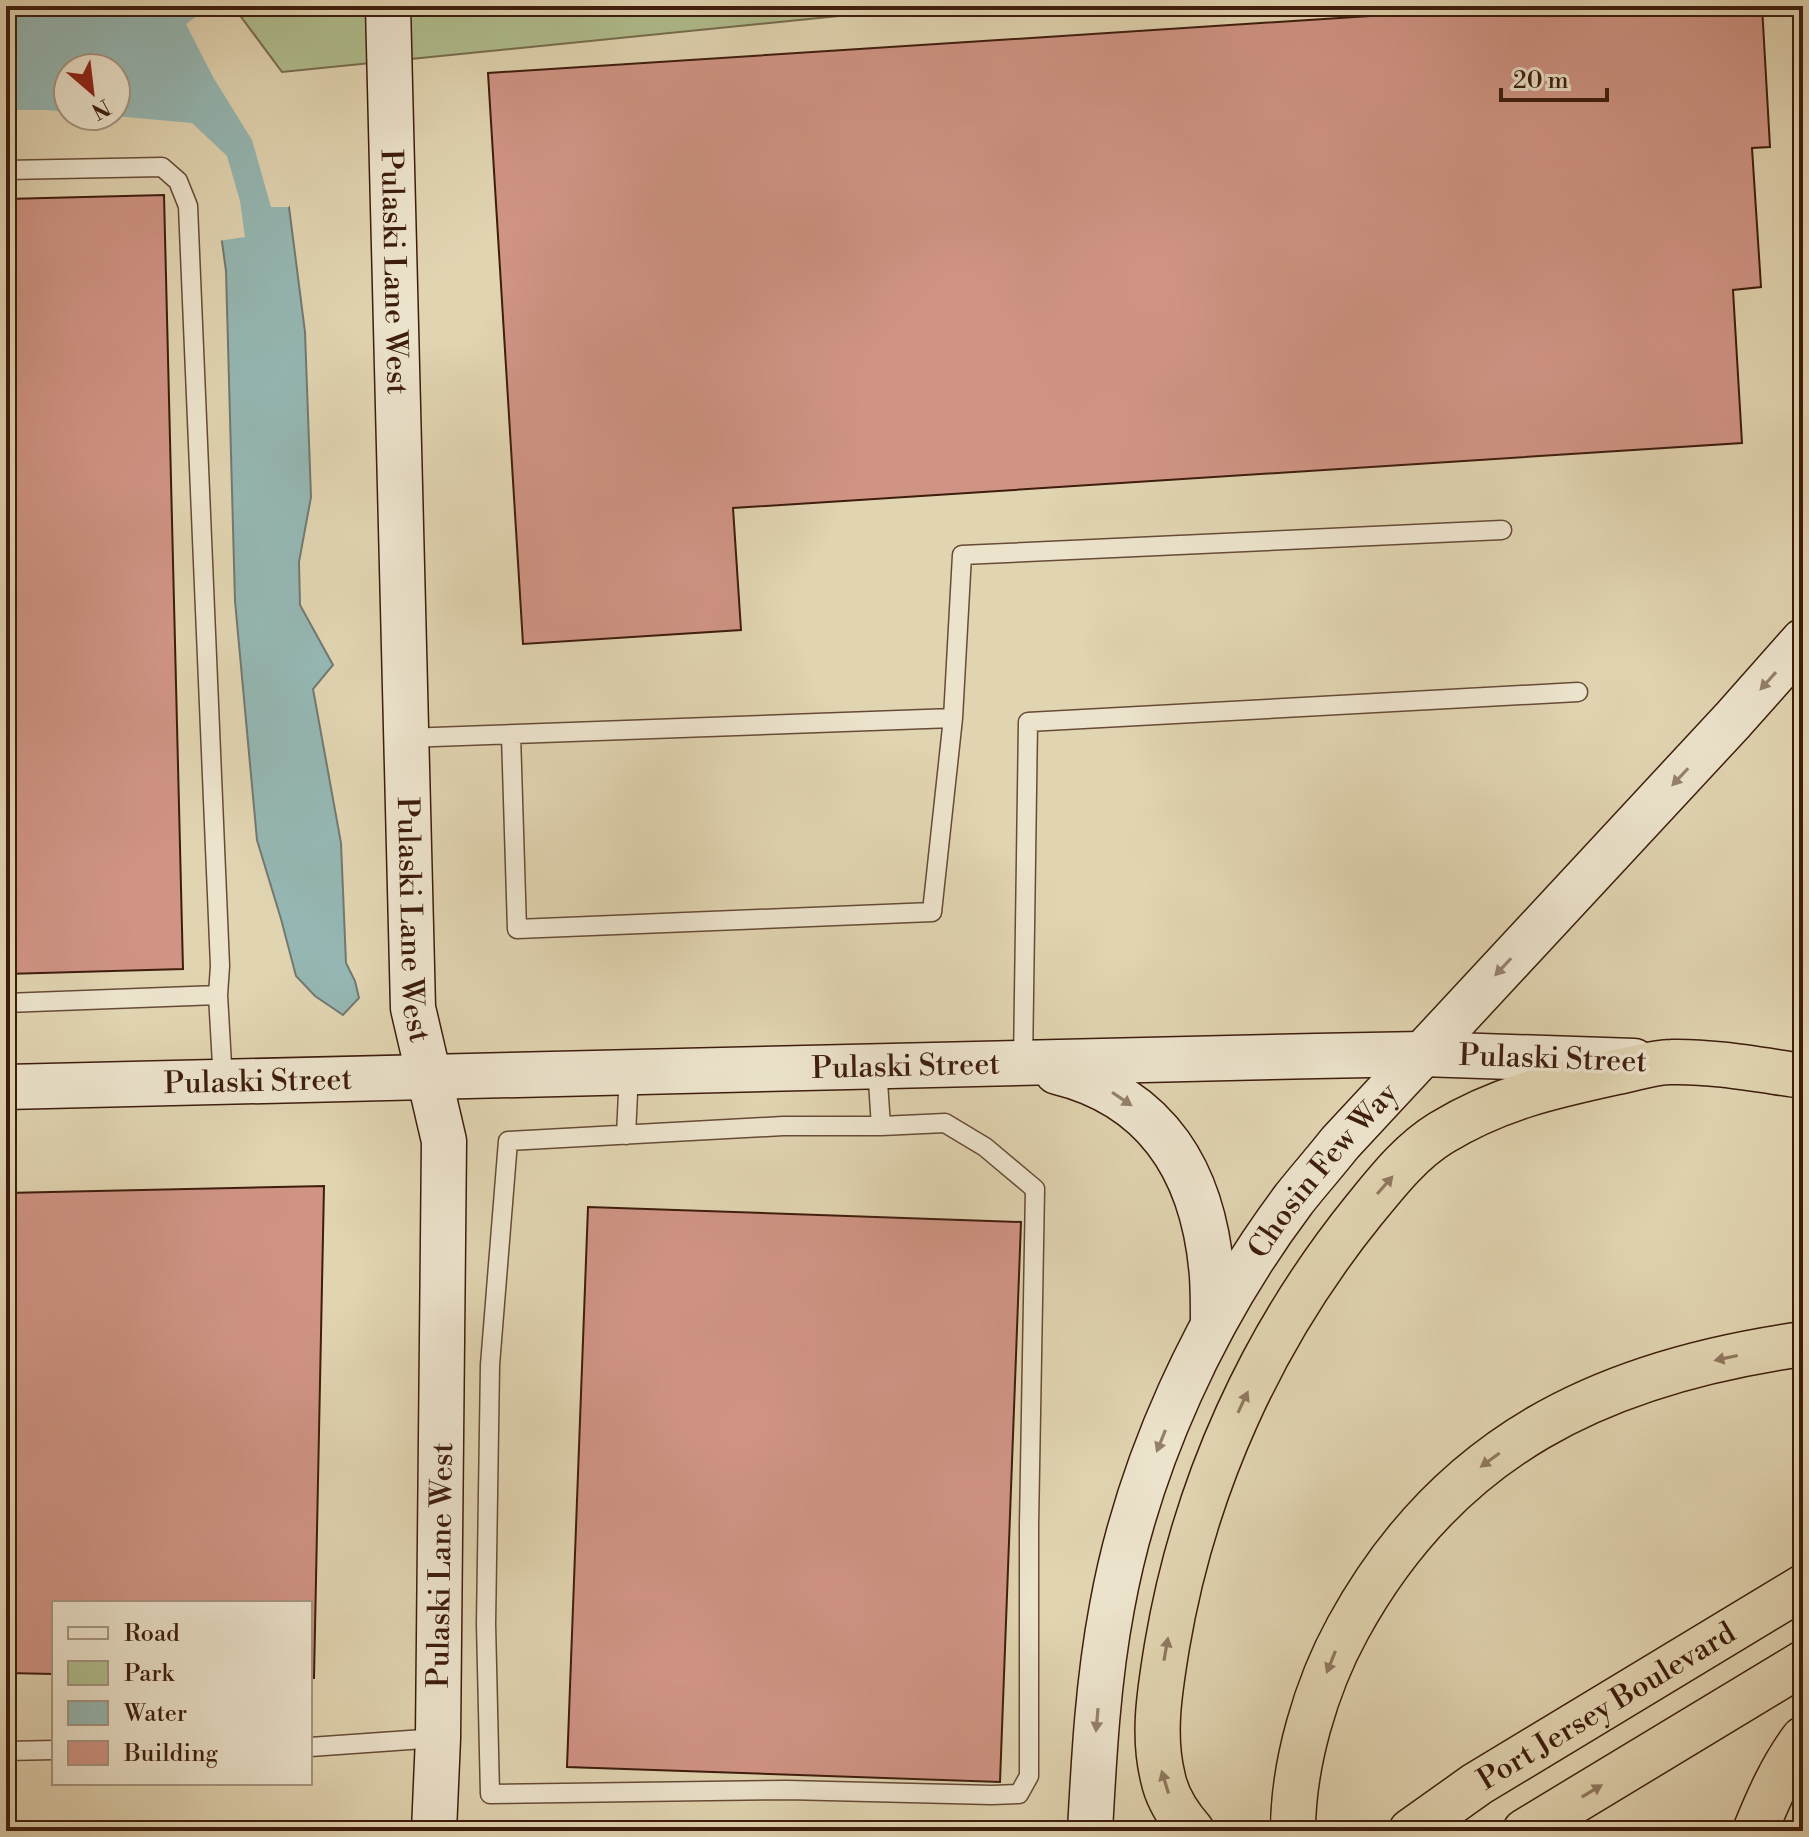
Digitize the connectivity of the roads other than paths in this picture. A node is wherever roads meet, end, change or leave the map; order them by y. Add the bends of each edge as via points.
1 (388, 6) edge
2 (6, 170) edge
3 (1502, 530) dead end
4 (1803, 641) edge
5 (1578, 692) dead end
6 (953, 718) junction
7 (511, 735) junction
8 (406, 738) junction
9 (218, 995) junction
10 (6, 1003) edge
11 (1422, 1054) junction
12 (1669, 1062) junction
13 (1023, 1063) junction
14 (877, 1067) junction
15 (629, 1072) junction
16 (1803, 1076) edge
17 (430, 1077) junction
18 (223, 1082) junction
19 (6, 1087) edge
20 (881, 1126) junction
21 (626, 1135) junction
22 (1213, 1325) junction
23 (1803, 1344) edge
24 (1803, 1587) edge
25 (1803, 1663) edge
26 (438, 1738) junction
27 (1803, 1739) edge
28 (312, 1747) edge
29 (52, 1750) edge
30 (6, 1751) edge
31 (434, 1831) edge
32 (1090, 1831) edge
33 (1192, 1831) edge
34 (1293, 1831) edge
35 (1411, 1831) edge
36 (1525, 1831) edge
37 (1755, 1831) edge

1 - 8 street, Pulaski Lane West
2 - 9 lane via 162,167 178,181 188,206
3 - 6 lane via 962,555
4 -> 11 street, Chosin Few Way
5 - 13 lane via 1028,722
6 - 7 lane
6 - 7 lane via 932,912 597,926 517,929
7 - 8 lane
8 - 17 street, Pulaski Lane West via 413,1008
9 - 10 lane
9 - 18 lane
11 - 12 street, Pulaski Street
11 - 13 street, Pulaski Street
11 - 22 street, Chosin Few Way via 1294,1199
12 - 16 highway, Pulaski Street
33 -> 12 highway via 1171,1801 1159,1761 1161,1679 1172,1616 1188,1549 1236,1417 1295,1307 1386,1183 1437,1135 1509,1099
13 - 14 street, Pulaski Street
13 -> 22 street via 1080,1077 1114,1093 1167,1139 1184,1167 1208,1243
14 - 15 street, Pulaski Street
14 - 20 lane
15 - 17 street, Pulaski Street
15 - 21 lane
17 - 18 street, Pulaski Street
17 - 26 street, Pulaski Lane West via 444,1141
18 - 19 street, Pulaski Street
20 - 21 lane
20 - 21 lane via 945,1123 985,1147 1035,1189 1029,1776 1019,1794 490,1794 490,1365 508,1141
22 -> 32 street, Chosin Few Way via 1163,1434 1129,1532 1101,1672
23 -> 34 highway via 1692,1365 1574,1408 1526,1434 1435,1507 1397,1551 1337,1648 1315,1703 1300,1763
24 - 35 highway, Port Jersey Boulevard via 1477,1784
36 -> 25 highway
26 - 28 lane
26 - 31 street, Pulaski Lane West
27 - 37 highway
29 - 30 lane

